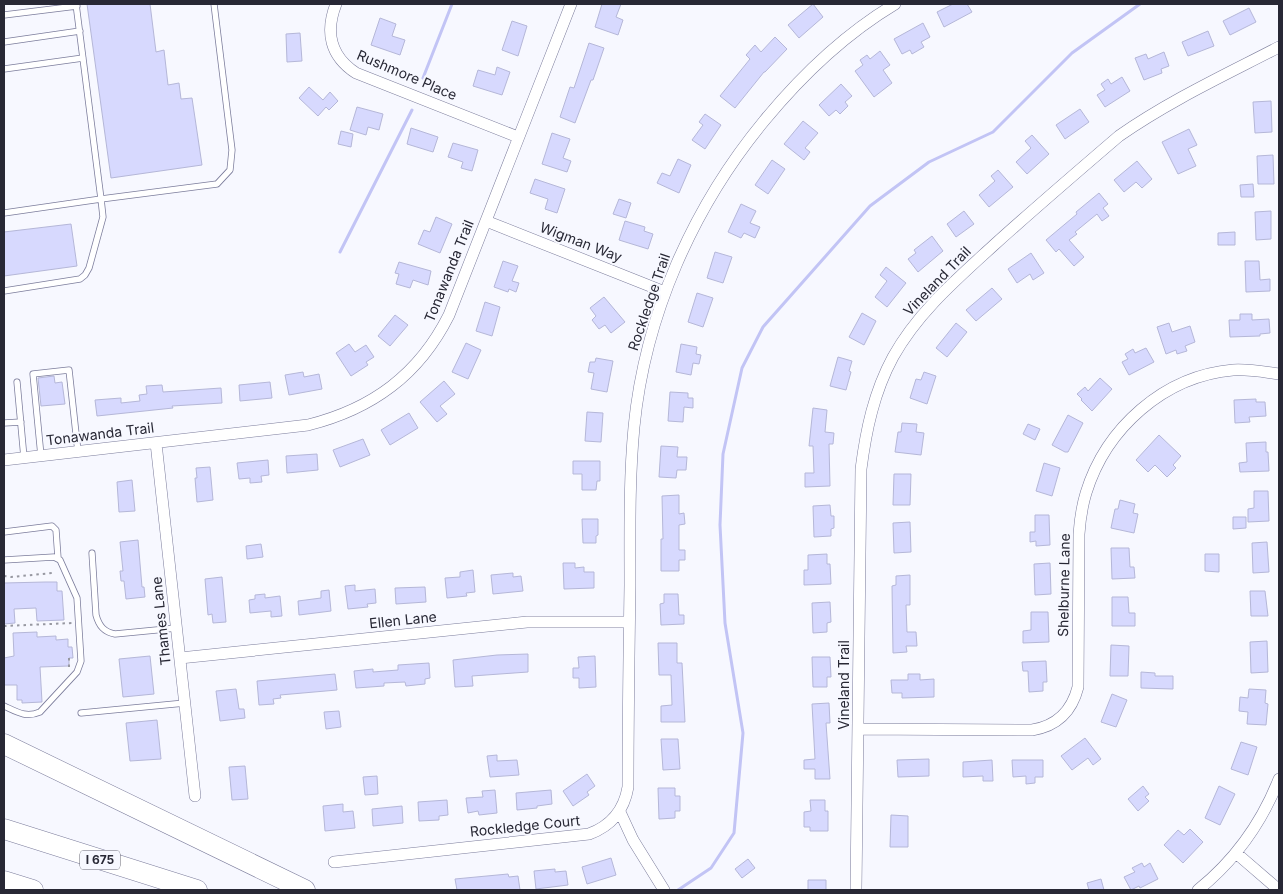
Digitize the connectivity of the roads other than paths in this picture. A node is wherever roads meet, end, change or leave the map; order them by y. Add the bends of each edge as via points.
1 (214, 4) edge
2 (336, 4) edge
3 (571, 4) edge
4 (894, 4) edge
5 (76, 5) edge
6 (4, 16) edge
7 (80, 31) junction
8 (4, 42) edge
9 (1279, 47) edge
10 (83, 58) junction
11 (4, 68) edge
12 (518, 137) junction
13 (102, 199) junction
14 (4, 213) edge
15 (486, 221) junction
16 (4, 291) edge
17 (665, 292) junction
18 (1279, 374) edge
19 (17, 382) dead end
20 (21, 422) junction
21 (4, 424) edge
22 (156, 443) junction
23 (78, 452) junction
24 (41, 456) junction
25 (24, 458) junction
26 (4, 460) edge
27 (4, 532) edge
28 (92, 554) dead end
29 (58, 558) junction
30 (4, 560) edge
31 (629, 622) junction
32 (177, 628) junction
33 (180, 658) junction
34 (185, 703) junction
35 (4, 706) edge
36 (81, 713) dead end
37 (859, 730) junction
38 (4, 744) edge
39 (1279, 779) edge
40 (195, 796) dead end
41 (620, 812) junction
42 (4, 829) edge
43 (1236, 853) junction
44 (334, 862) dead end
45 (4, 881) edge
46 (4, 886) edge
47 (28, 890) edge
48 (33, 890) edge
49 (197, 890) edge
50 (305, 890) edge
51 (664, 890) edge
52 (856, 890) edge
53 (1198, 890) edge
54 (1279, 890) edge

1 - 13 lane via 232,150 230,170 217,184
2 - 12 street, Rushmore Place via 330,38 336,54 349,68
3 - 12 street, Tonawanda Trail
4 - 17 street, Rockledge Trail via 821,61 758,129 723,175 699,217
5 - 6 lane
5 - 7 lane
7 - 8 lane
7 - 10 lane
9 - 37 street, Vineland Trail via 1142,120 1119,136 948,287 902,342 880,384 870,414 861,469
10 - 11 lane
10 - 13 lane
12 - 15 street, Tonawanda Trail
13 - 14 lane
13 - 16 lane via 103,217 85,275 80,279
15 - 17 street, Wigman Way
15 - 22 street, Tonawanda Trail via 449,315 432,345 409,372 373,400 353,411 308,425
17 - 31 street, Rockledge Trail via 643,371 634,426 630,483
18 - 37 street, Shelburne Lane via 1233,370 1190,380 1136,413 1109,444 1091,478 1081,512 1078,687 1072,704 1060,718 1032,730
19 - 20 lane
20 - 21 lane
20 - 25 lane
22 - 23 street, Tonawanda Trail
22 - 32 street, Thames Lane
23 - 24 street, Tonawanda Trail
23 - 24 lane via 69,370 32,374
24 - 25 street, Tonawanda Trail
25 - 26 street, Tonawanda Trail
27 - 29 lane via 52,526 56,530
28 - 32 lane via 96,615 103,629 115,634
29 - 30 lane
29 - 35 lane via 76,597 80,666 44,709 36,714 27,715
31 - 33 street, Ellen Lane via 526,622
31 - 41 street, Rockledge Trail via 628,787
32 - 33 street, Thames Lane
33 - 34 street, Thames Lane
34 - 36 lane
34 - 40 street, Thames Lane
37 - 52 street, Vineland Trail
38 - 50 highway
39 - 43 street via 1259,821
41 - 44 street, Rockledge Court via 606,826 589,834
41 - 51 street
42 - 49 highway, I 675
43 - 53 street
43 - 54 street
45 - 48 highway
46 - 47 highway

